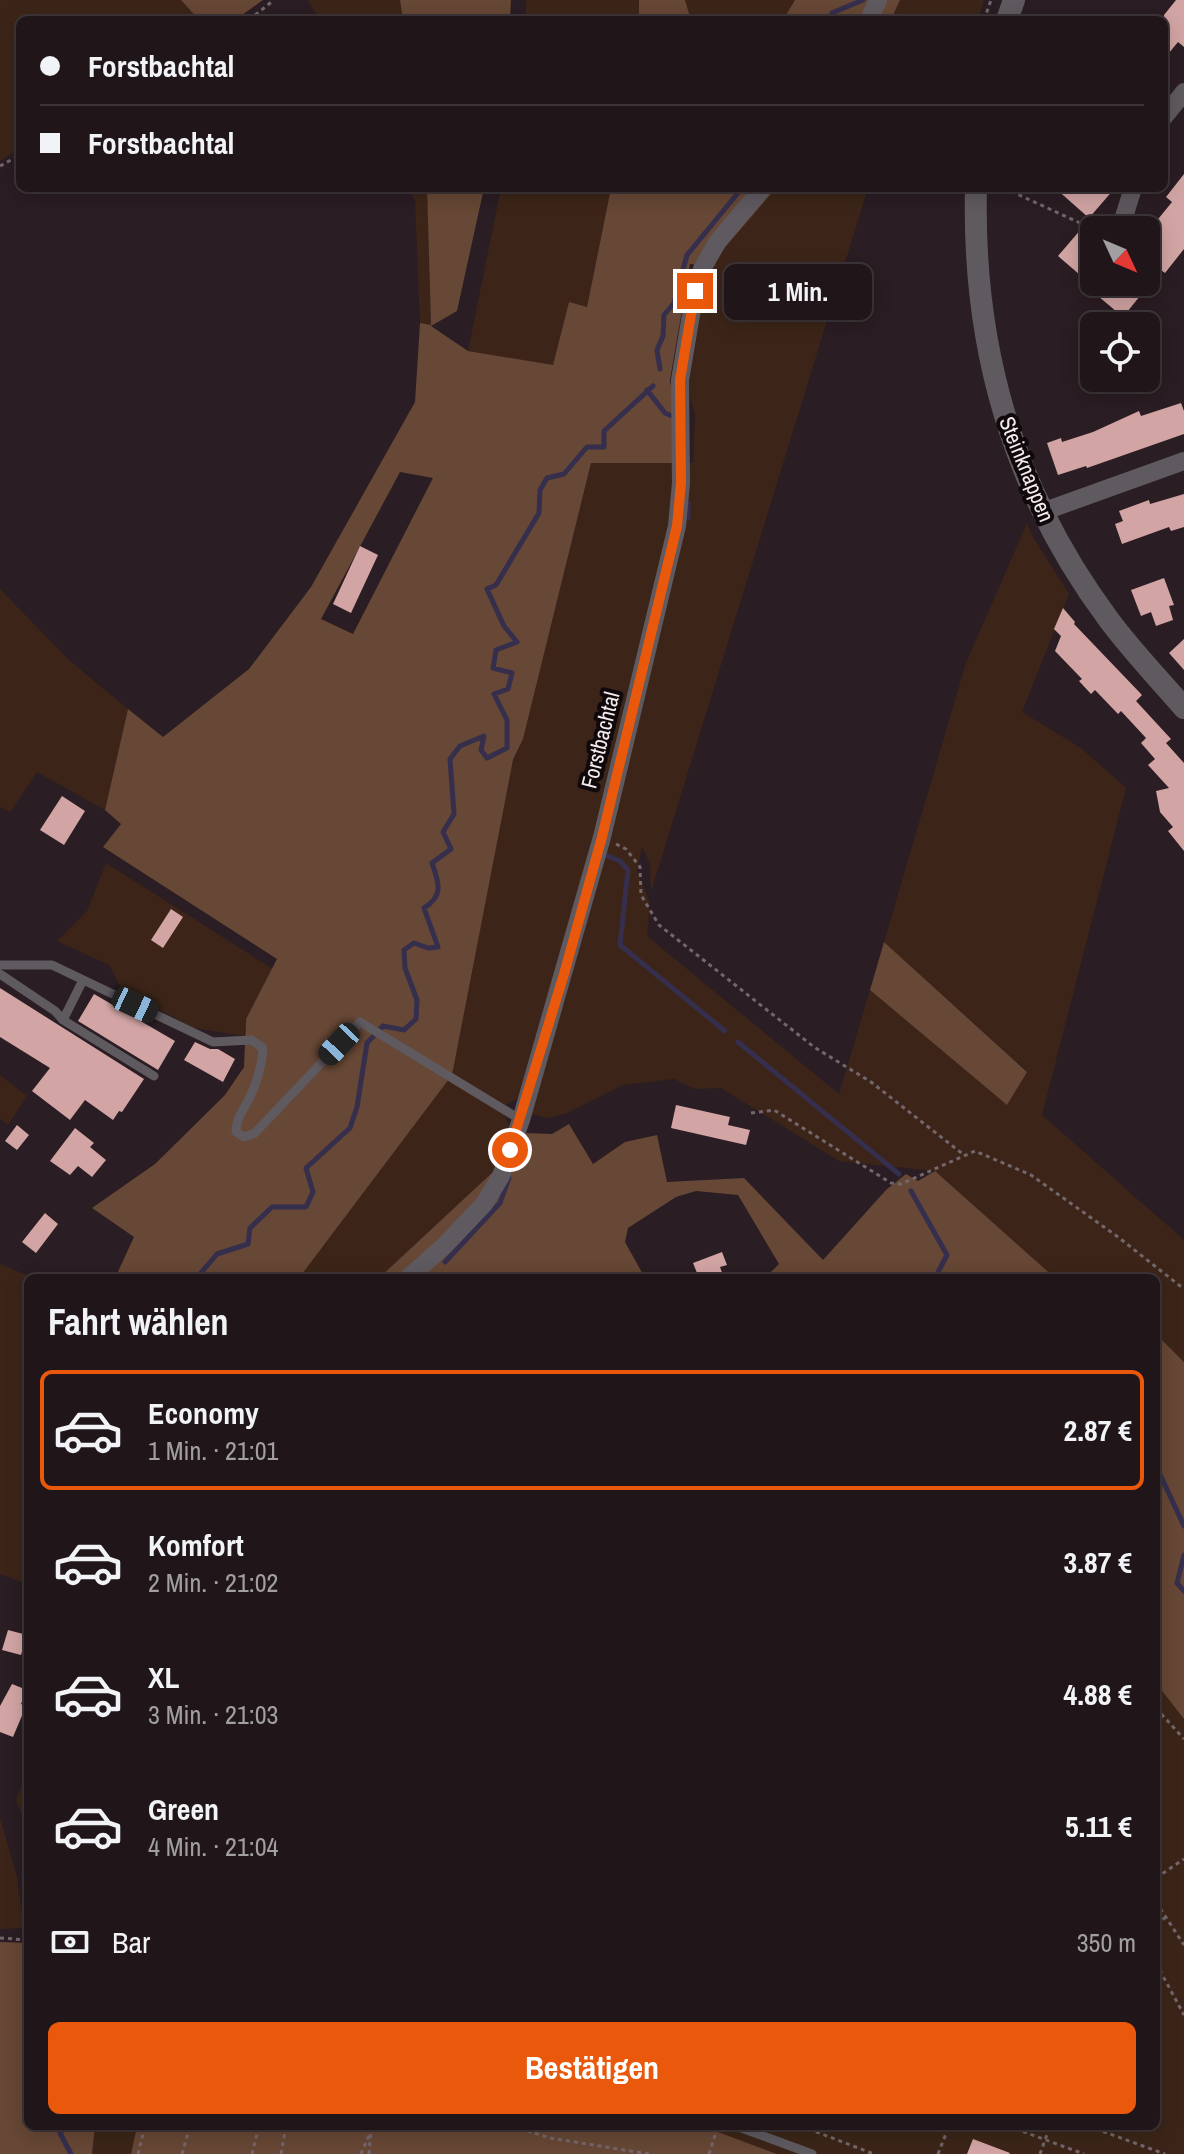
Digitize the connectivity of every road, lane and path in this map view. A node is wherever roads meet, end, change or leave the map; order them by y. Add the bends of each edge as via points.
1 (274, 0) edge
2 (254, 16) edge
3 (1184, 92) edge
4 (1168, 112) edge
5 (760, 192) edge
6 (976, 192) edge
7 (1013, 192) edge
8 (1132, 192) edge
9 (1124, 216) edge
10 (1080, 223) edge
11 (1184, 461) edge
12 (1042, 512) junction
13 (1184, 708) edge
14 (602, 837) junction
15 (0, 965) edge
16 (0, 974) edge
17 (83, 980) junction
18 (63, 1020) junction
19 (154, 1076) dead end
20 (751, 1113) dead end
21 (521, 1120) junction
22 (964, 1155) junction
23 (412, 1274) edge
24 (1184, 1289) edge
25 (1160, 1712) edge
26 (1184, 1739) edge
27 (1184, 1859) edge
28 (1160, 1875) edge
29 (1160, 1908) edge
30 (1166, 1917) junction
31 (1160, 1921) edge
32 (0, 1938) edge
33 (24, 1940) edge
34 (1184, 1945) edge
35 (1160, 1970) edge
36 (1184, 2015) edge
37 (144, 2130) edge
38 (189, 2130) edge
39 (258, 2130) edge
40 (285, 2130) edge
41 (373, 2130) edge
42 (373, 2130) edge
43 (525, 2130) edge
44 (717, 2130) edge
45 (747, 2130) edge
46 (811, 2130) edge
47 (947, 2130) edge
48 (1019, 2130) edge
49 (1049, 2130) edge
50 (1099, 2130) edge
51 (1045, 2140) junction
52 (138, 2154) edge
53 (182, 2154) edge
54 (252, 2154) edge
55 (281, 2154) edge
56 (361, 2154) edge
57 (369, 2154) edge
58 (649, 2154) edge
59 (709, 2154) edge
60 (812, 2154) edge
61 (874, 2154) edge
62 (938, 2154) edge
63 (1040, 2154) edge
64 (1084, 2154) edge
65 (1165, 2154) edge

1 - 2 path
3 - 4 street
5 - 14 street, Forstbachtal via 718,241 695,291 680,380 677,526
6 - 12 street, Steinknappen via 974,244 991,370 1021,466
7 - 10 path
8 - 9 street
11 - 12 street
12 - 13 street, Steinknappen via 1110,621
14 - 21 street, Forstbachtal
14 - 22 path via 626,849 640,867 641,895 659,925 814,1047 871,1082
15 - 17 lane via 52,965
16 - 18 lane
17 - 18 lane
17 - 21 lane via 213,1042 251,1040 263,1048 249,1098 236,1121 236,1132 244,1137 255,1133 360,1022
18 - 19 lane
20 - 22 path via 774,1110 891,1183 901,1184
21 - 23 street, Forstbachtal via 501,1176 484,1204
22 - 24 path via 975,1151 1031,1175
25 - 26 path
27 - 28 path
29 - 30 path
30 - 31 path
30 - 34 path
32 - 33 path
35 - 36 path
37 - 52 path
38 - 53 path
39 - 54 path
40 - 55 path
41 - 56 path
42 - 57 path
43 - 58 path
44 - 59 path
45 - 60 lane
46 - 61 path
47 - 62 path
48 - 51 path
49 - 51 path
50 - 65 path
51 - 63 path
51 - 64 path

